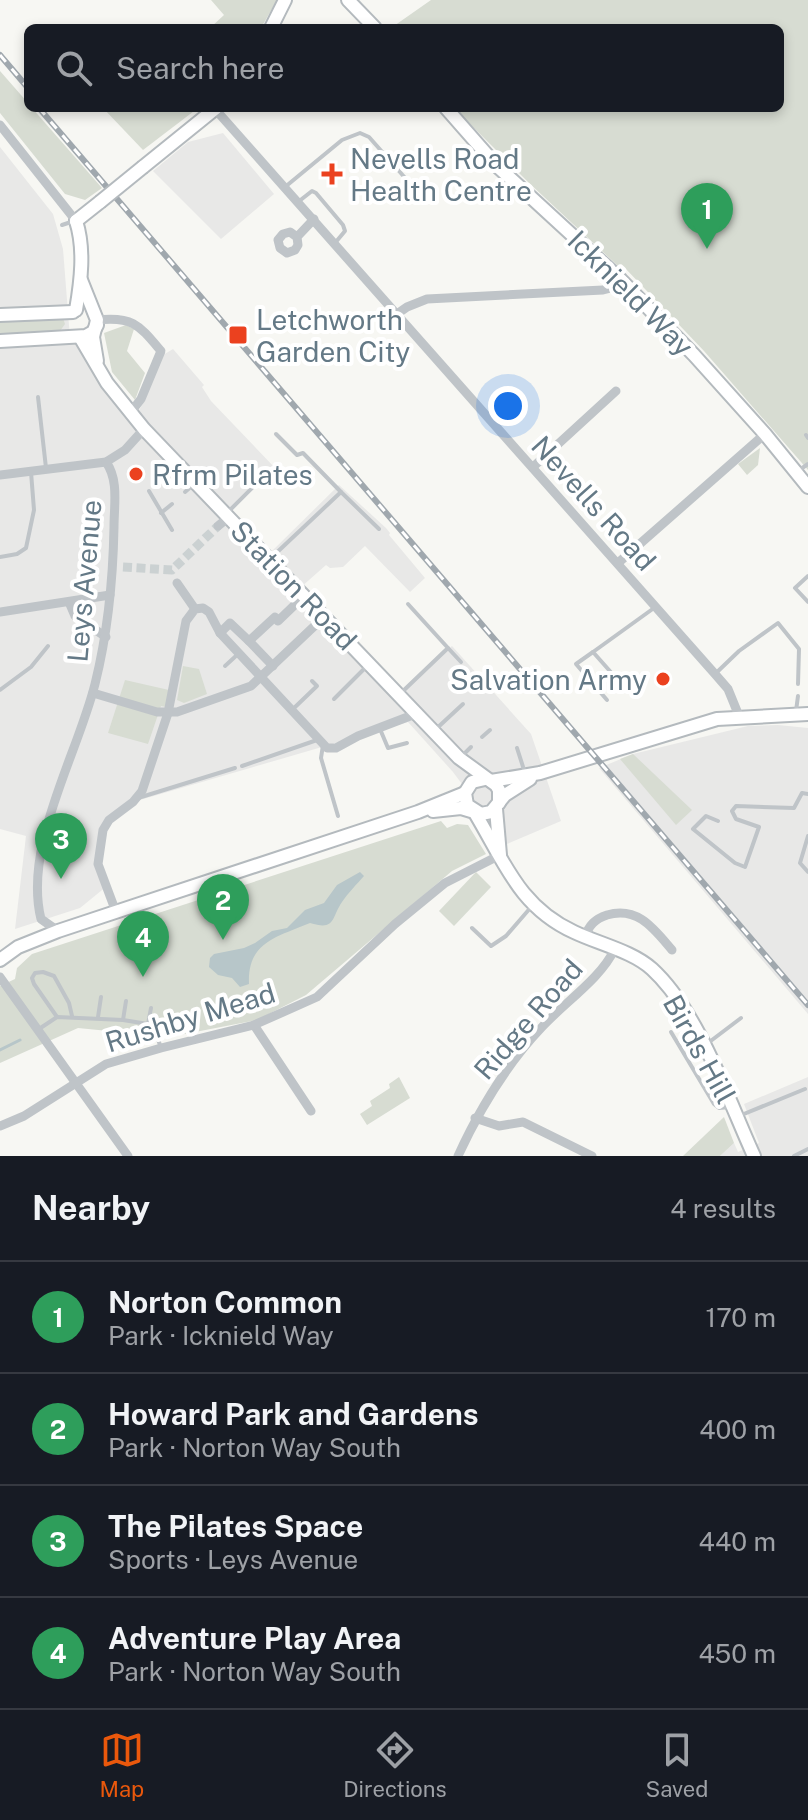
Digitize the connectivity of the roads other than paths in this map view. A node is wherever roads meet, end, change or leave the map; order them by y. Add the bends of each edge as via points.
1 (285, 0) edge
2 (348, 0) edge
3 (273, 24) edge
4 (371, 24) edge
5 (211, 112) edge
6 (219, 112) edge
7 (450, 112) edge
8 (0, 125) edge
9 (285, 187) junction
10 (414, 188) dead end
11 (298, 202) junction
12 (314, 219) junction
13 (76, 221) junction
14 (62, 225) dead end
15 (297, 237) dead end
16 (335, 243) junction
17 (81, 280) junction
18 (621, 280) junction
19 (74, 311) junction
20 (397, 314) junction
21 (0, 315) edge
22 (96, 319) junction
23 (78, 336) junction
24 (0, 341) edge
25 (98, 370) junction
26 (616, 391) dead end
27 (38, 397) dead end
28 (131, 412) junction
29 (144, 429) junction
30 (276, 434) dead end
31 (765, 434) junction
32 (106, 462) junction
33 (808, 464) edge
34 (533, 467) junction
35 (46, 470) junction
36 (31, 472) junction
37 (796, 472) junction
38 (0, 475) edge
39 (264, 476) dead end
40 (196, 482) junction
41 (808, 487) edge
42 (149, 491) dead end
43 (185, 492) dead end
44 (341, 492) junction
45 (172, 504) dead end
46 (161, 513) junction
47 (227, 515) junction
48 (218, 526) tunnel mouth
49 (379, 529) dead end
50 (172, 530) dead end
51 (0, 557) edge
52 (270, 559) junction
53 (618, 563) junction
54 (808, 576) edge
55 (177, 583) dead end
56 (110, 595) junction
57 (305, 595) junction
58 (69, 602) junction
59 (808, 602) edge
60 (408, 604) dead end
61 (656, 606) junction
62 (195, 609) junction
63 (0, 612) edge
64 (325, 616) junction
65 (220, 633) junction
66 (106, 637) junction
67 (249, 641) junction
68 (48, 646) dead end
69 (448, 648) junction
70 (593, 652) junction
71 (239, 653) junction
72 (461, 662) dead end
73 (369, 664) junction
74 (225, 666) dead end
75 (273, 666) junction
76 (715, 674) junction
77 (262, 677) junction
78 (312, 681) dead end
79 (798, 684) dead end
80 (624, 687) dead end
81 (0, 690) edge
82 (93, 693) junction
83 (400, 694) junction
84 (798, 696) dead end
85 (334, 699) dead end
86 (607, 700) dead end
87 (463, 704) dead end
88 (291, 711) junction
89 (168, 713) junction
90 (418, 713) junction
91 (802, 714) edge
92 (739, 716) junction
93 (379, 727) junction
94 (490, 730) dead end
95 (434, 731) junction
96 (482, 737) dead end
97 (321, 741) junction
98 (407, 743) dead end
99 (471, 747) dead end
100 (517, 748) dead end
101 (459, 758) junction
102 (242, 766) dead end
103 (235, 768) dead end
104 (540, 773) junction
105 (526, 776) junction
106 (488, 780) junction
107 (466, 790) junction
108 (808, 794) edge
109 (137, 798) junction
110 (497, 806) junction
111 (418, 812) junction
112 (473, 812) junction
113 (338, 816) dead end
114 (718, 821) dead end
115 (808, 836) edge
116 (500, 855) junction
117 (808, 872) edge
118 (533, 905) junction
119 (116, 912) junction
120 (472, 928) dead end
121 (58, 931) junction
122 (585, 937) junction
123 (614, 950) junction
124 (672, 950) dead end
125 (0, 960) edge
126 (0, 977) edge
127 (101, 997) dead end
128 (126, 1001) dead end
129 (151, 1008) dead end
130 (72, 1016) junction
131 (57, 1017) junction
132 (98, 1017) junction
133 (741, 1018) dead end
134 (123, 1020) junction
135 (148, 1024) junction
136 (254, 1025) junction
137 (37, 1030) junction
138 (671, 1032) dead end
139 (704, 1046) junction
140 (161, 1048) junction
141 (76, 1085) junction
142 (805, 1089) dead end
143 (311, 1111) dead end
144 (735, 1112) junction
145 (475, 1118) junction
146 (0, 1126) edge
147 (808, 1149) edge
148 (573, 1152) edge
149 (128, 1156) edge
150 (458, 1156) edge
151 (592, 1156) edge
152 (754, 1156) edge
153 (794, 1156) edge

1 - 3 street
2 - 4 street
5 - 13 street, bridge
6 - 9 street, Nevells Road
7 - 18 street, Icknield Way via 496,165
8 - 13 street
9 - 10 lane via 340,138 360,133
9 - 11 street, Nevells Road
11 - 12 street, Nevells Road
11 - 16 lane via 316,193 343,225 345,231
12 - 15 street
12 - 16 street, Nevells Road
13 - 14 lane
13 - 17 street
16 - 20 street, Nevells Road
17 - 19 street
17 - 22 street
18 - 20 street via 603,290 427,299
18 - 31 street, Icknield Way
19 - 21 street
19 - 22 street via 85,308
19 - 23 street via 70,325
20 - 34 street, Nevells Road
22 - 23 street via 90,335
22 - 25 street
22 - 28 street via 129,320 161,351
23 - 24 street
23 - 25 street, Station Road
25 - 28 street, Station Road
26 - 34 street
27 - 35 lane
28 - 29 street, Station Road
29 - 32 street, Leys Avenue
29 - 40 street, Station Road
30 - 44 lane
31 - 37 street, Icknield Way
31 - 53 street
32 - 35 street
32 - 56 street, Leys Avenue via 115,477 118,567
33 - 37 lane
34 - 53 street, Nevells Road
35 - 36 street
36 - 38 street
36 - 51 lane via 34,510 26,548
37 - 41 street, Icknield Way
39 - 47 lane
40 - 43 lane
40 - 47 street, Station Road
42 - 46 lane
44 - 49 lane
44 - 52 lane
45 - 46 lane
46 - 50 lane
47 - 48 street
47 - 52 street, Station Road
52 - 57 street, Station Road
53 - 61 street, Nevells Road
54 - 59 lane via 795,588
55 - 62 street
56 - 58 street
56 - 66 street, Leys Avenue
57 - 64 street, Station Road
57 - 67 street
58 - 63 street
58 - 66 street via 75,616
60 - 69 lane
61 - 70 lane
61 - 76 street, Nevells Road
62 - 65 street via 207,610
62 - 89 street via 186,621
64 - 73 street, Station Road
64 - 75 street
65 - 67 street via 230,623
65 - 71 street
66 - 82 street, Leys Avenue
67 - 75 street
68 - 81 lane
69 - 72 lane
69 - 83 lane
70 - 80 lane
70 - 86 lane via 576,664
71 - 74 lane
71 - 77 street
73 - 83 street, Station Road
73 - 85 lane
75 - 77 street
76 - 79 lane via 778,623 799,649
76 - 92 street, Nevells Road
77 - 88 street
77 - 89 street via 251,686
78 - 88 lane via 317,686
82 - 89 street
82 - 121 street, Leys Avenue via 36,869 41,919
83 - 90 street, Station Road
84 - 91 lane
87 - 95 lane
88 - 97 street
89 - 109 street
90 - 93 street
90 - 95 street, Station Road
91 - 92 street
92 - 104 street
93 - 97 street via 336,748
93 - 98 lane via 388,748
94 - 96 lane
95 - 101 street, Station Road
97 - 102 lane
97 - 113 lane
99 - 101 lane
100 - 105 lane
101 - 106 street, Station Road
101 - 107 street, Station Road
103 - 109 lane
104 - 105 street
104 - 110 street via 513,788
105 - 106 street
106 - 107 street via 478,779
106 - 110 street via 499,790
107 - 111 street
107 - 112 street
108 - 114 lane via 802,793 794,808 736,806 736,819 759,827 745,867 693,829 706,816
109 - 119 street via 106,823 98,857
110 - 112 street via 486,814
110 - 116 street, Birds Hill
111 - 112 street
111 - 119 street
112 - 116 street, Birds Hill
115 - 117 lane via 800,863
116 - 118 street, Birds Hill
116 - 136 street, Rushby Mead via 445,883 317,997
118 - 120 lane via 491,946
118 - 122 street, Birds Hill
119 - 121 street
121 - 125 street
122 - 123 street, Birds Hill
122 - 124 street, Birds Hill via 597,919 628,913 649,923
123 - 139 street, Birds Hill via 652,969 686,1012
123 - 145 street, Ridge Road via 512,1061
126 - 137 street
127 - 132 lane
128 - 134 lane
129 - 135 lane
130 - 131 lane
130 - 131 lane via 54,976 35,973 34,984
130 - 132 lane
131 - 137 lane
132 - 134 lane
133 - 139 lane
134 - 135 lane
135 - 140 lane
136 - 140 street, Rushby Mead
136 - 143 street
137 - 141 street
138 - 144 lane via 714,1104
139 - 144 street, Birds Hill
140 - 141 street, Rushby Mead via 106,1064
141 - 146 street, Rushby Mead
141 - 149 street
142 - 144 lane
144 - 152 street, Birds Hill
145 - 148 street, Ridge Road via 499,1126 523,1122
145 - 150 street, Ridge Road
147 - 153 lane
148 - 151 street, Ridge Road

